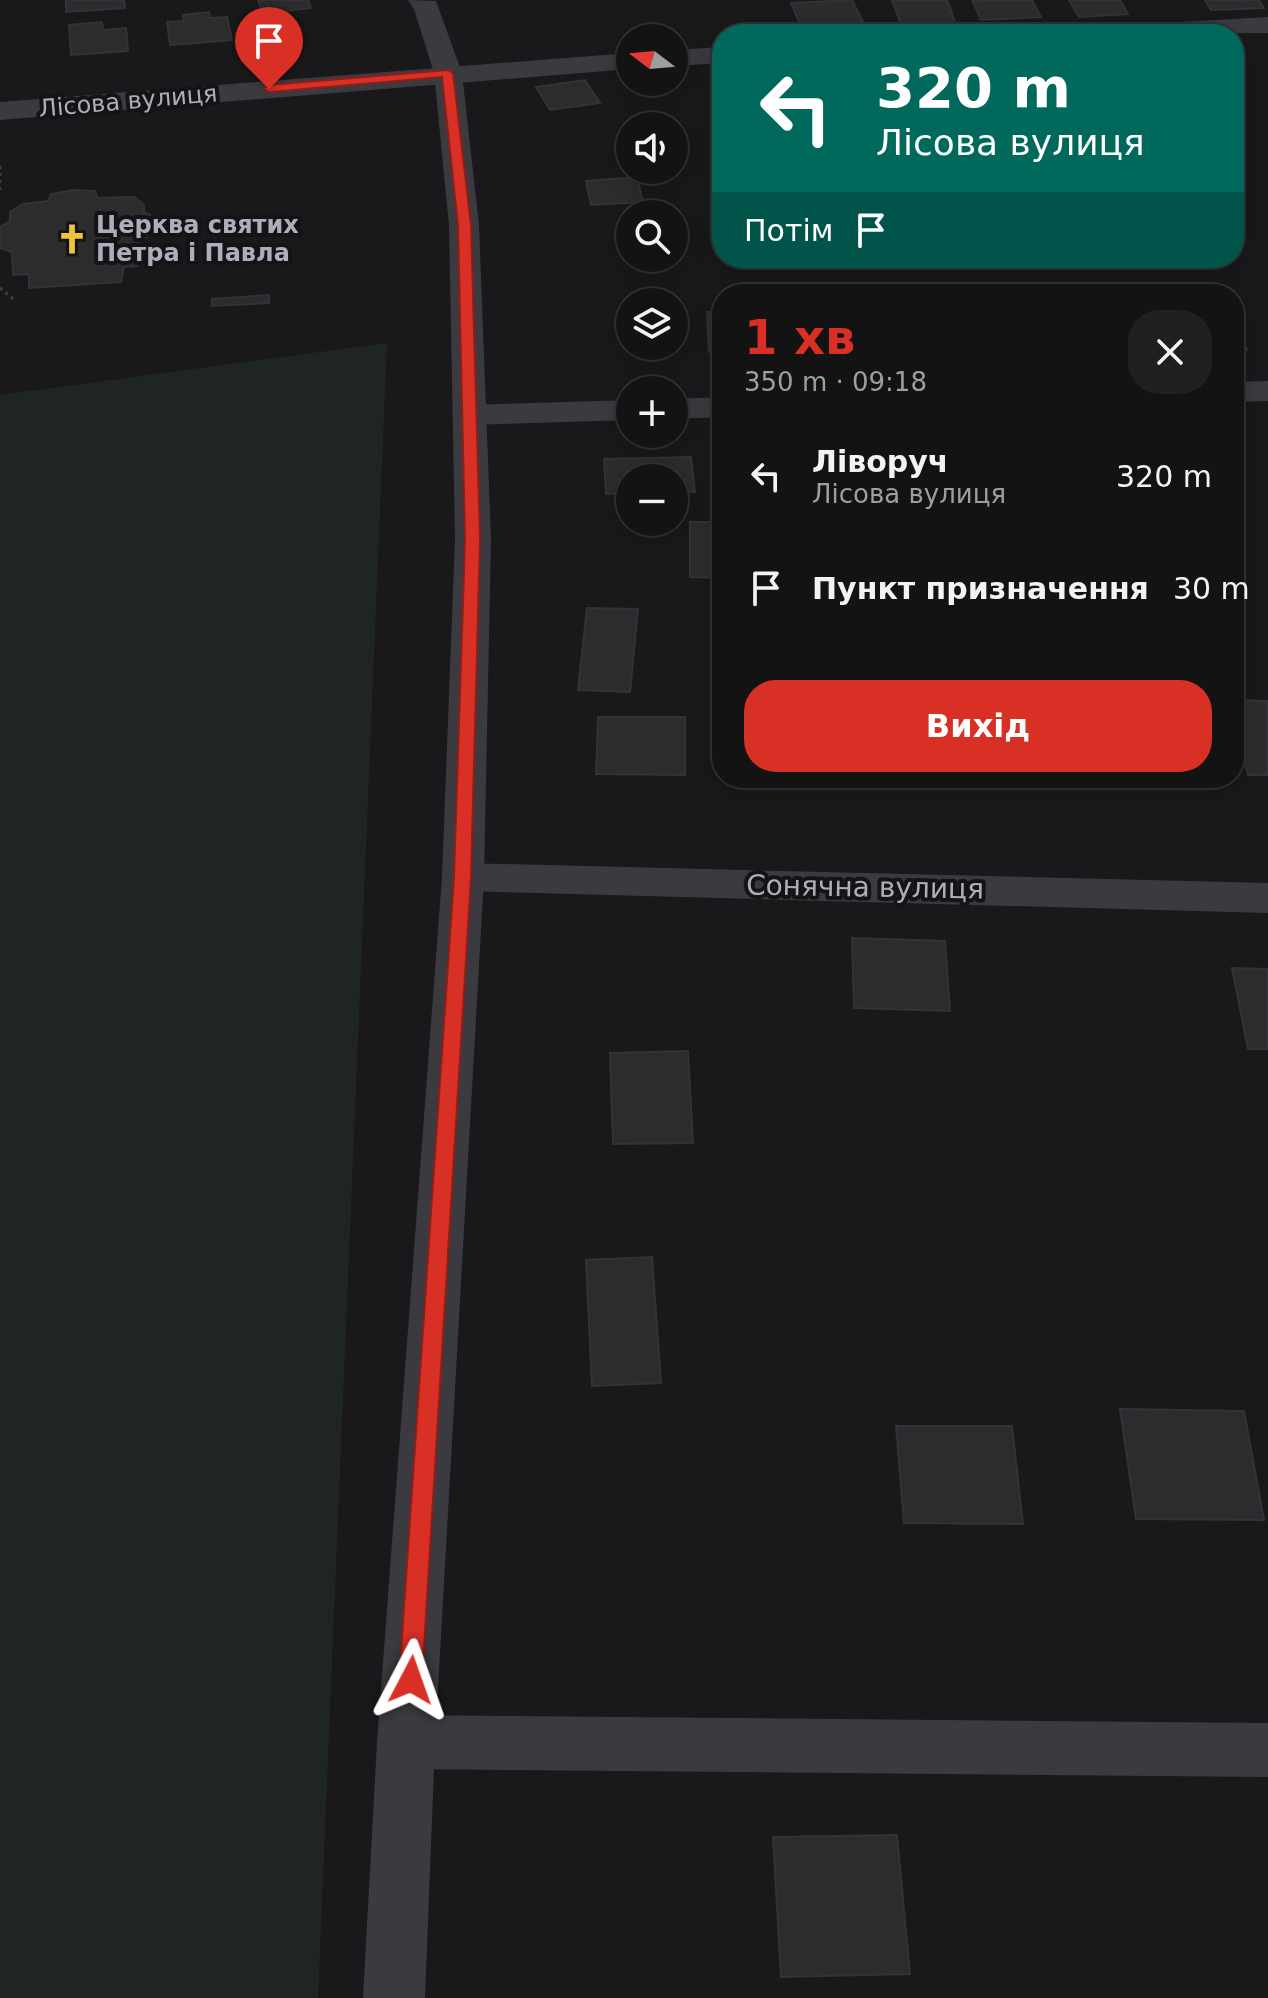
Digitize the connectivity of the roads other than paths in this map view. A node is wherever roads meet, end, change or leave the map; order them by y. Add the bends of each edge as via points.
1 (429, 2) edge
2 (1268, 25) edge
3 (1244, 26) edge
4 (712, 56) edge
5 (688, 57) edge
6 (616, 62) edge
7 (448, 73) junction
8 (0, 111) edge
9 (1268, 391) edge
10 (1244, 392) edge
11 (712, 407) edge
12 (688, 408) edge
13 (616, 410) edge
14 (469, 415) junction
15 (463, 877) junction
16 (1268, 898) edge
17 (406, 1742) junction
18 (1268, 1750) edge
19 (394, 1998) edge

1 - 7 street
2 - 3 street
4 - 5 street
6 - 7 street, Лісова вулиця
7 - 8 street, Лісова вулиця
7 - 14 street via 464,225
9 - 10 street
11 - 12 street
13 - 14 street
14 - 15 street via 473,539
15 - 16 street, Сонячна вулиця
15 - 17 street
17 - 18 street
17 - 19 street

